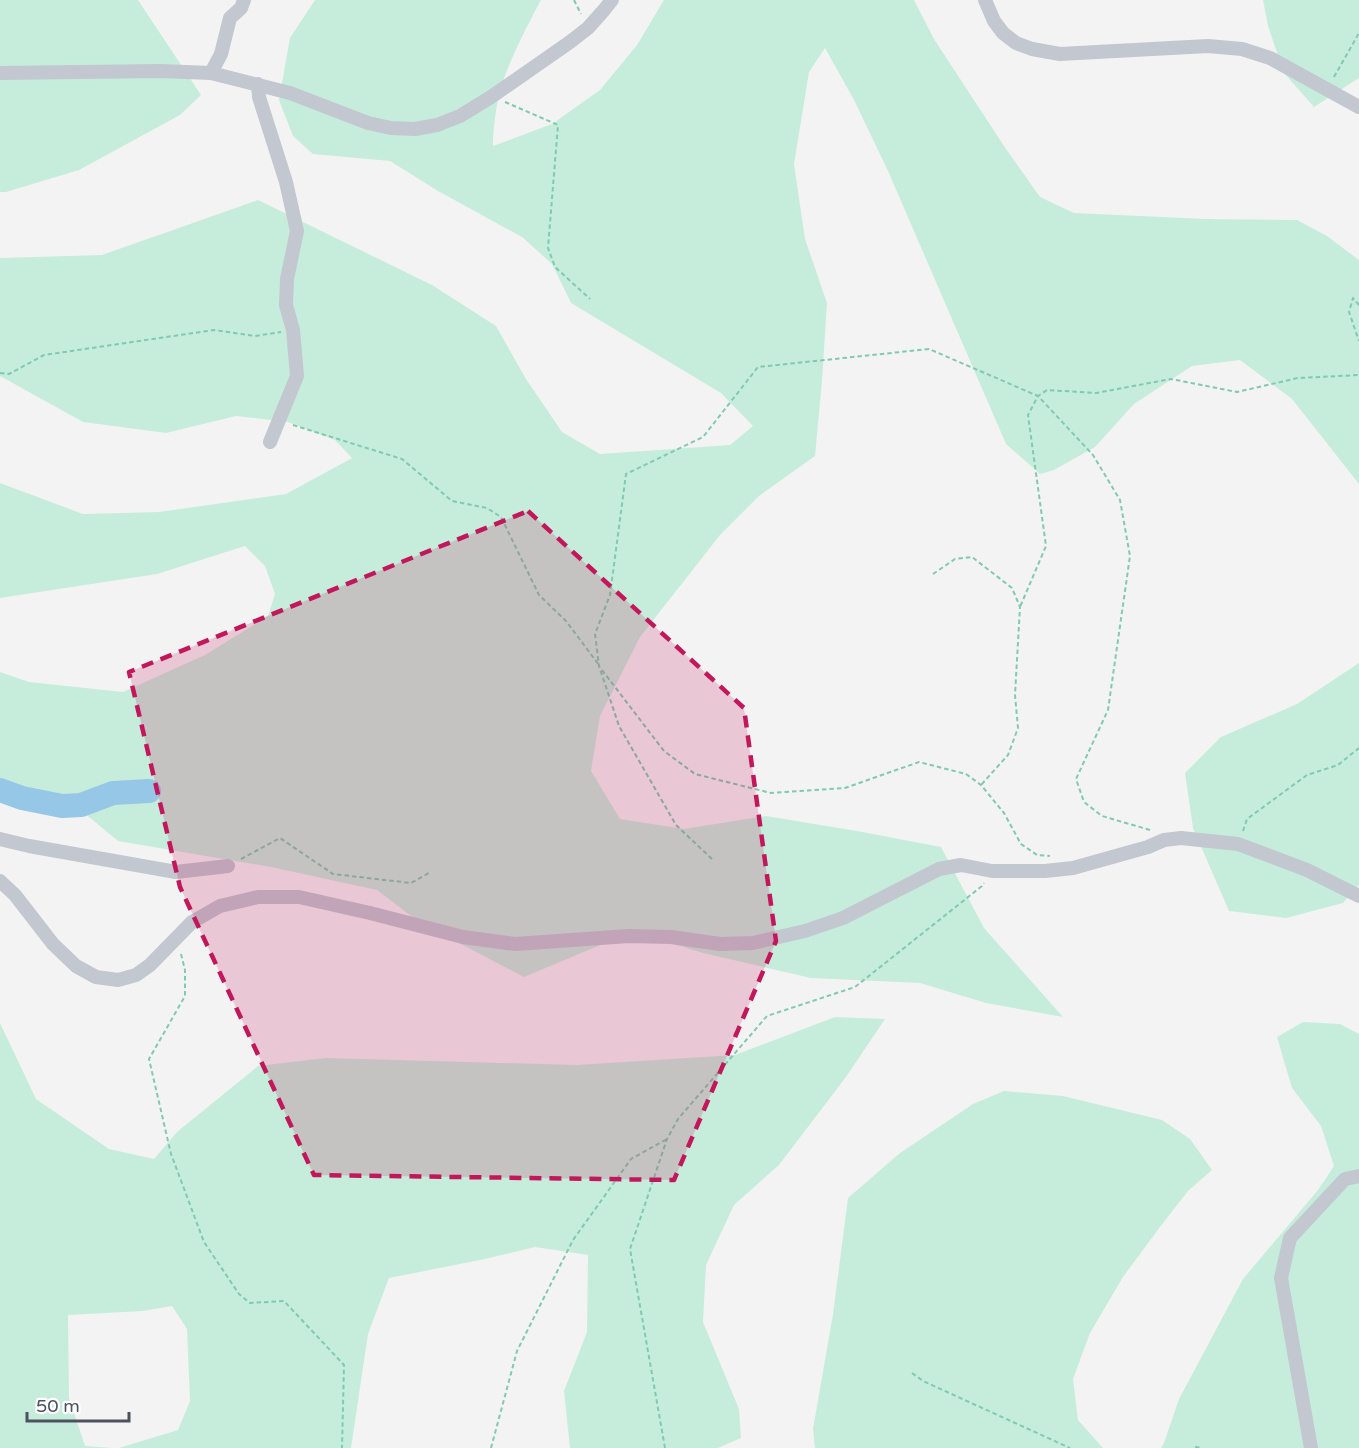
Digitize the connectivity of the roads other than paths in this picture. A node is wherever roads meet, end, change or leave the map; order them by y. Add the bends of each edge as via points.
1 (243, 0) edge
2 (612, 0) edge
3 (985, 0) edge
4 (0, 73) edge
5 (211, 73) junction
6 (258, 84) junction
7 (1359, 107) edge
8 (270, 442) dead end
9 (0, 839) edge
10 (228, 866) road end
11 (0, 881) edge
12 (1359, 896) edge
13 (1359, 1176) edge
14 (1311, 1448) edge

1 - 5 street via 242,8 230,18 221,54
2 - 6 street via 570,42 491,97 437,125 415,129 368,123
3 - 7 street via 1003,33 1032,50 1060,54 1208,46 1242,49 1270,58
4 - 5 street
5 - 6 street
6 - 8 street via 297,231 286,279 297,376
9 - 10 street via 176,872
11 - 12 street via 76,966 96,977 118,980 136,975 150,965 192,922 220,906 258,897 299,897 463,937 514,944 628,936 753,943 843,918 939,869 961,865 992,871 1073,868 1180,838 1238,844 1307,870
13 - 14 street via 1345,1179 1290,1238 1281,1278

